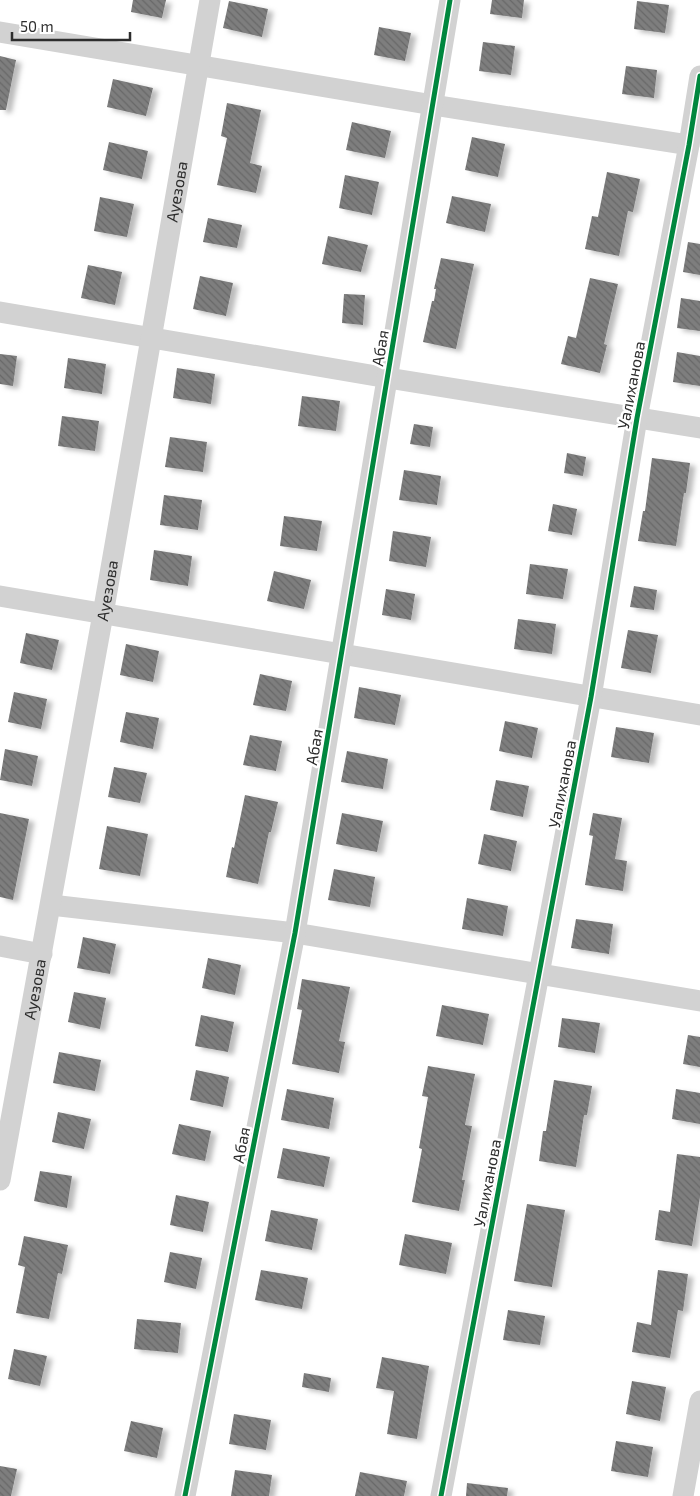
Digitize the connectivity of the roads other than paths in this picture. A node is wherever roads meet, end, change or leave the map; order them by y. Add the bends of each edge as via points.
1 (210, 0) edge
2 (450, 0) edge
3 (0, 32) edge
4 (200, 65) junction
5 (700, 76) edge
6 (433, 105) junction
7 (690, 145) junction
8 (0, 312) edge
9 (152, 338) junction
10 (388, 378) junction
11 (637, 418) junction
12 (700, 428) edge
13 (0, 596) edge
14 (103, 614) junction
15 (342, 655) junction
16 (591, 697) junction
17 (700, 715) edge
18 (51, 905) junction
19 (295, 933) junction
20 (0, 946) edge
21 (42, 954) junction
22 (539, 975) junction
23 (700, 1001) edge
24 (0, 1180) edge
25 (700, 1401) edge
26 (186, 1496) edge
27 (441, 1496) edge
28 (683, 1496) edge

1 - 4 street, Ауезова
2 - 6 street, Абая
3 - 4 street
4 - 6 street
4 - 9 street, Ауезова
5 - 7 street, Уалиханова
6 - 7 street
6 - 10 street, Абая
7 - 11 street, Уалиханова
8 - 9 street
9 - 10 street
9 - 14 street, Ауезова
10 - 11 street
10 - 15 street, Абая
11 - 12 street
11 - 16 street, Уалиханова
13 - 14 street
14 - 15 street
14 - 18 street, Ауезова
15 - 16 street
15 - 19 street, Абая
16 - 17 street
16 - 22 street, Уалиханова
18 - 19 street
18 - 21 street, Ауезова
19 - 22 street
19 - 26 street, Абая
20 - 21 street
21 - 24 street, Ауезова
22 - 23 street
22 - 27 street, Уалиханова
25 - 28 street

